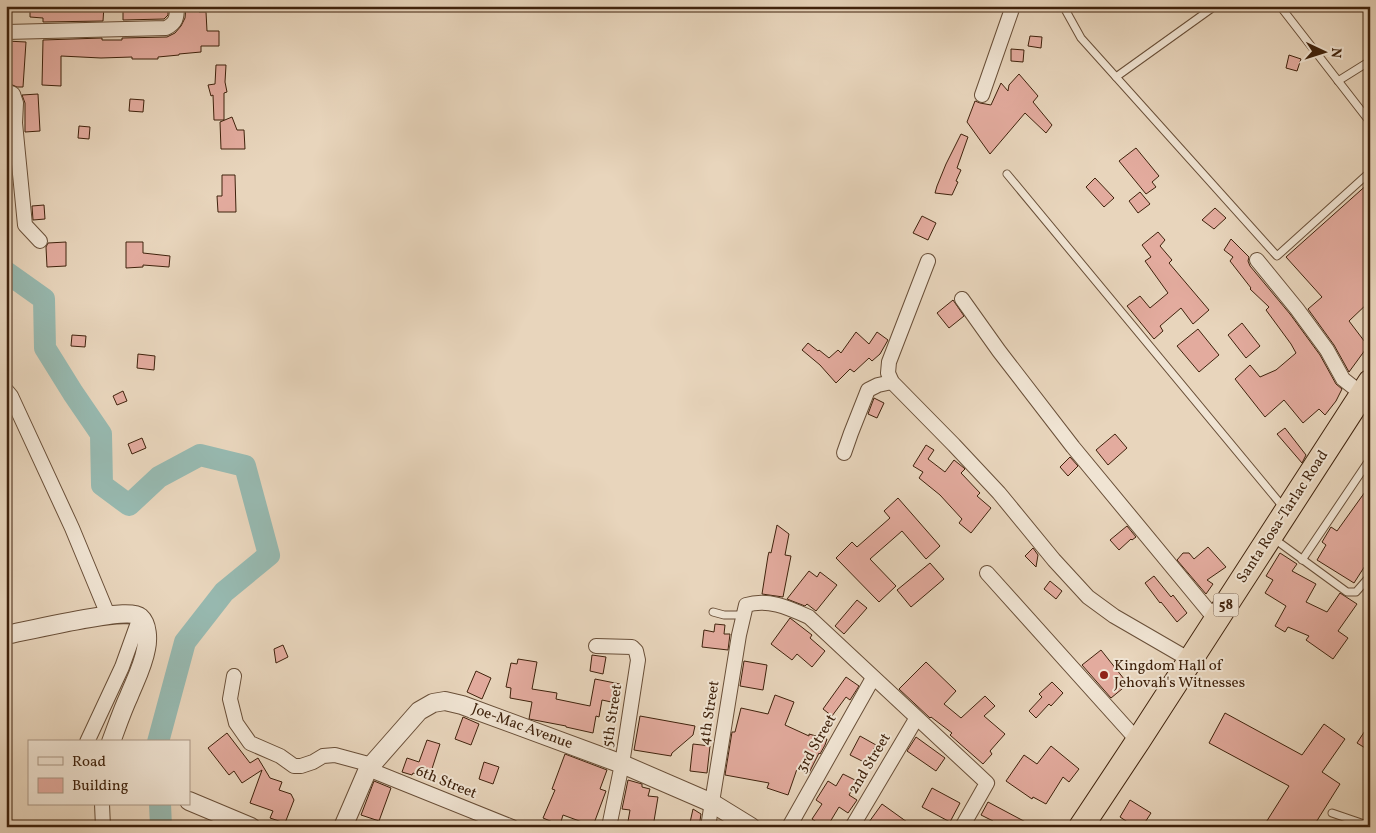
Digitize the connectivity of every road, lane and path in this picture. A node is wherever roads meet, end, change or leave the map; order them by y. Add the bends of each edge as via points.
1 (177, 6) edge
2 (1013, 6) edge
3 (1065, 6) edge
4 (1215, 6) edge
5 (1280, 6) edge
6 (6, 32) edge
7 (1370, 60) edge
8 (1116, 77) junction
9 (1338, 81) junction
10 (6, 92) edge
11 (982, 94) dead end
12 (1370, 122) edge
13 (1370, 172) edge
14 (1007, 174) dead end
15 (40, 241) dead end
16 (928, 260) dead end
17 (1257, 260) dead end
18 (962, 299) dead end
19 (892, 382) junction
20 (1366, 388) edge
21 (6, 390) edge
22 (844, 453) dead end
23 (1370, 459) edge
24 (1286, 511) junction
25 (1270, 536) junction
26 (1302, 560) junction
27 (987, 573) dead end
28 (1370, 576) edge
29 (744, 610) junction
30 (713, 612) dead end
31 (108, 615) junction
32 (140, 616) junction
33 (1216, 620) junction
34 (6, 636) edge
35 (596, 646) dead end
36 (1190, 660) junction
37 (234, 676) dead end
38 (873, 678) junction
39 (916, 718) junction
40 (88, 740) edge
41 (112, 740) edge
42 (1138, 741) junction
43 (622, 764) junction
44 (370, 767) junction
45 (190, 801) edge
46 (712, 803) junction
47 (102, 806) edge
48 (1332, 813) dead end
49 (1370, 826) edge
50 (103, 827) edge
51 (251, 827) edge
52 (343, 827) edge
53 (512, 827) edge
54 (609, 827) edge
55 (708, 827) edge
56 (751, 827) edge
57 (789, 827) edge
58 (852, 827) edge
59 (962, 827) edge
60 (1081, 827) edge

1 - 6 street via 176,19 166,28
2 - 11 street
3 - 8 lane via 1081,38
4 - 8 lane
5 - 9 lane
7 - 9 lane
8 - 13 lane via 1277,256
9 - 12 lane
10 - 15 street via 13,94 16,104 25,226
14 - 24 lane
16 - 19 street via 889,362 888,373
17 - 20 street via 1297,309 1343,379
18 - 33 street via 1072,447
19 - 22 street via 868,390
19 - 36 street via 998,493 1088,597 1114,616
20 - 24 highway, Santa Rosa-Tarlac Road / 58
21 - 31 street via 68,519
23 - 26 lane
24 - 25 highway, Santa Rosa-Tarlac Road / 58
25 - 26 lane
25 - 33 highway, Santa Rosa-Tarlac Road / 58
26 - 28 lane via 1347,592 1356,592
27 - 42 street
29 - 30 lane via 724,615
29 - 38 street via 752,603 762,603 784,606 809,617
29 - 46 street, 4th Street
31 - 32 street via 132,613
31 - 34 street
32 - 40 street via 122,667
32 - 41 street via 146,626 146,650
33 - 36 highway, Santa Rosa-Tarlac Road / 58
35 - 43 street, 5th Street via 632,647 638,660
36 - 42 highway, Santa Rosa-Tarlac Road / 58
37 - 44 street, 6th Street via 230,699 236,723 250,743 294,766 335,755
38 - 39 street
38 - 57 street, 3rd Street
39 - 58 street, 2nd Street
39 - 59 street via 987,784
42 - 60 highway, Santa Rosa-Tarlac Road / 58
43 - 44 street, Joe-Mac Avenue via 445,701 419,711
43 - 46 street, Joe-Mac Avenue
43 - 54 street, 5th Street
44 - 52 street, Joe-Mac Avenue
44 - 53 street, 6th Street
45 - 51 street
46 - 55 street, 4th Street
46 - 56 street, Joe-Mac Avenue
47 - 50 street
48 - 49 lane

